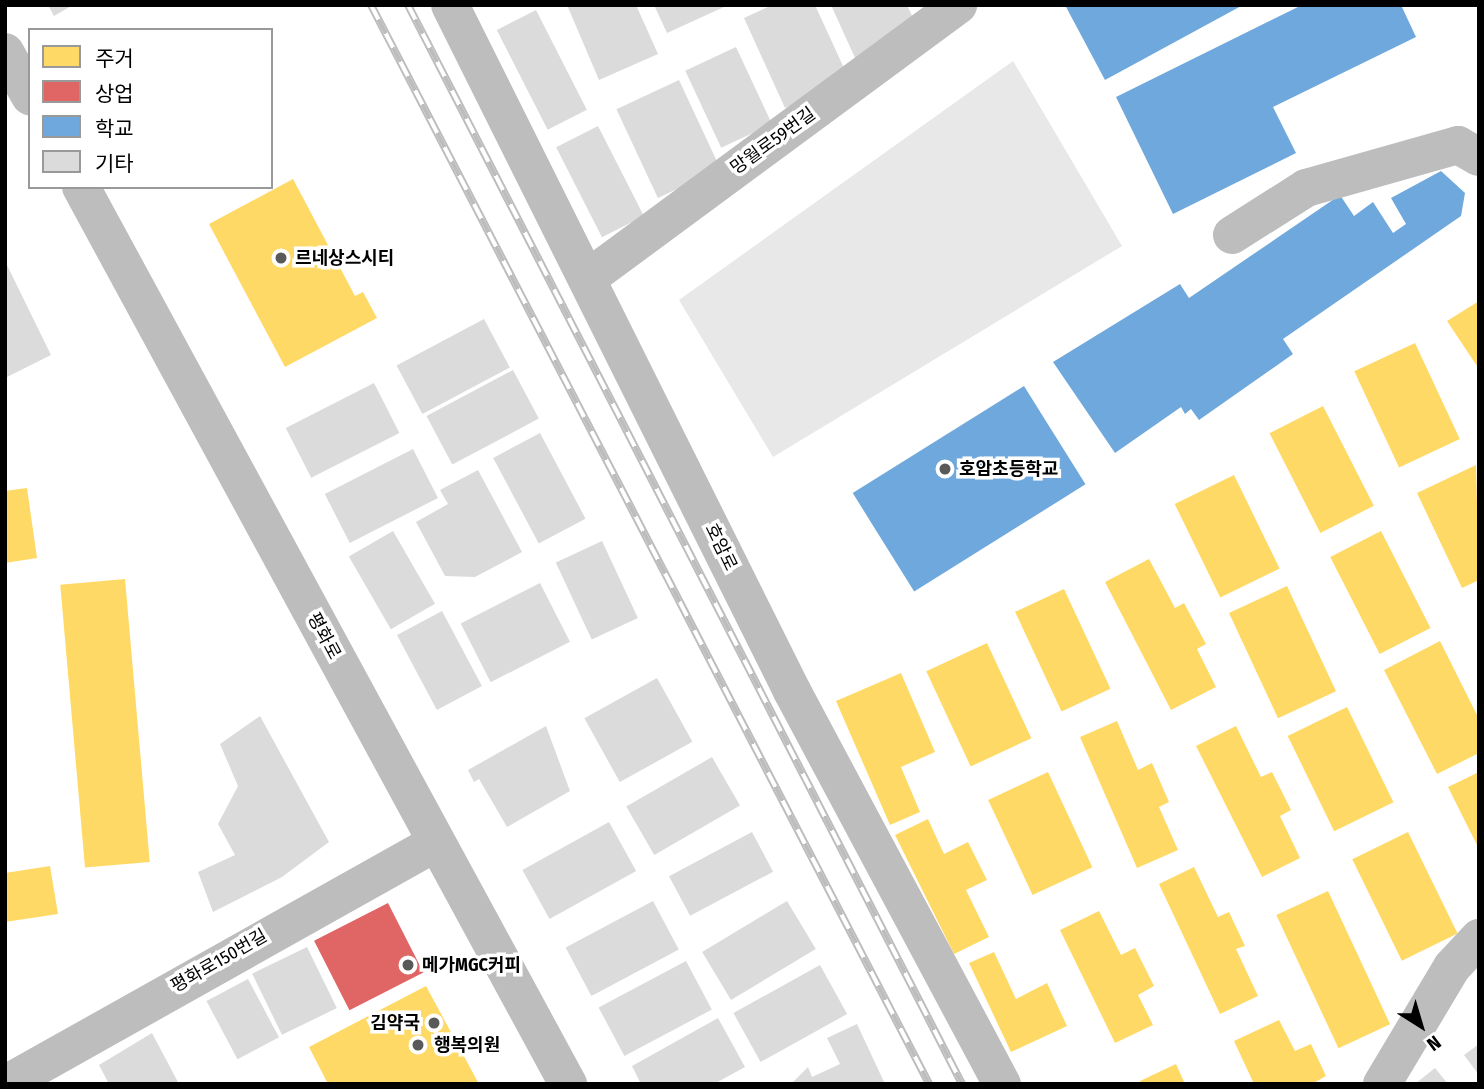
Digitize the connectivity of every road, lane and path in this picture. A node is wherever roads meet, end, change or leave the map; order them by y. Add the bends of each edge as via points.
1 (450, 5) edge
2 (958, 5) edge
3 (5, 52) edge
4 (28, 92) edge
5 (1479, 157) edge
6 (82, 189) edge
7 (1232, 235) dead end
8 (588, 278) junction
9 (435, 843) junction
10 (1479, 938) edge
11 (6, 1084) edge
12 (568, 1084) edge
13 (1002, 1084) edge
14 (1382, 1084) edge

1 - 8 street, 호암로
2 - 8 street, 망월로59번길
3 - 4 street
5 - 7 street via 1458,145 1306,188
6 - 9 street, 평화로
8 - 13 street, 호암로 via 792,691
9 - 11 street, 평화로150번길
9 - 12 street, 평화로
10 - 14 street via 1452,967

